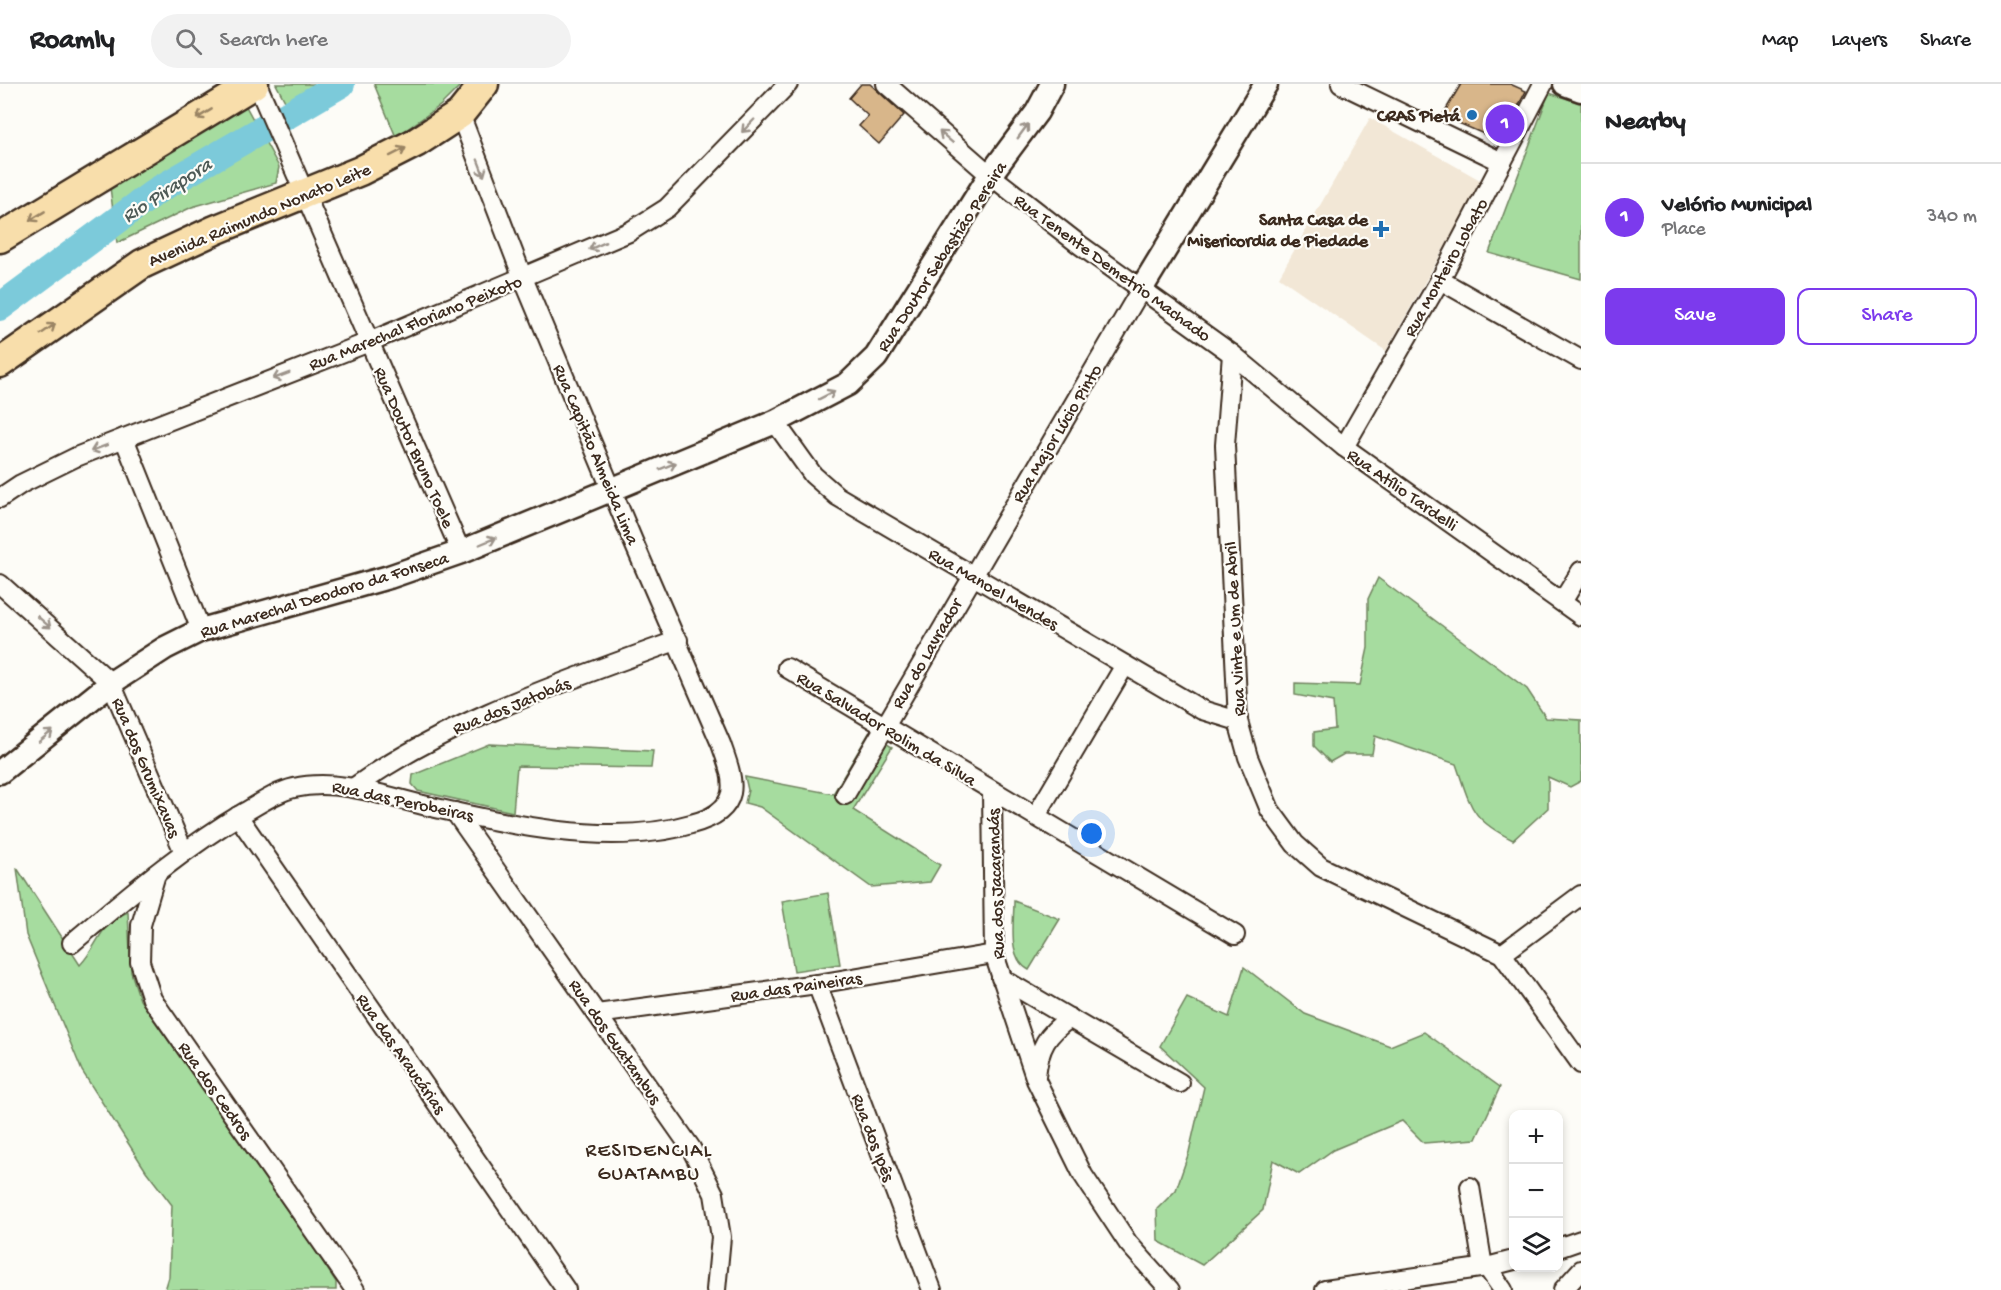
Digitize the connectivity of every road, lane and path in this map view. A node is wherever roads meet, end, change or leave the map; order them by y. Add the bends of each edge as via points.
1 (484, 84) edge
2 (789, 84) edge
3 (886, 84) edge
4 (1052, 84) edge
5 (1266, 84) edge
6 (1341, 84) edge
7 (1543, 84) edge
8 (1565, 84) edge
9 (258, 87) edge
10 (1581, 90) edge
11 (460, 114) junction
12 (1502, 162) junction
13 (990, 175) junction
14 (306, 194) junction
15 (0, 238) edge
16 (524, 278) junction
17 (1440, 280) junction
18 (1140, 291) junction
19 (369, 342) junction
20 (1232, 354) junction
21 (1581, 360) edge
22 (0, 363) edge
23 (775, 422) junction
24 (124, 438) junction
25 (1344, 447) junction
26 (613, 489) junction
27 (0, 498) edge
28 (461, 552) junction
29 (1581, 571) edge
30 (972, 575) junction
31 (0, 584) edge
32 (1562, 602) junction
33 (1581, 616) edge
34 (201, 630) junction
35 (678, 640) junction
36 (1125, 665) junction
37 (787, 668) dead end
38 (111, 683) junction
39 (1238, 720) junction
40 (884, 726) junction
41 (0, 772) edge
42 (353, 788) junction
43 (992, 791) junction
44 (731, 793) joint
45 (845, 795) dead end
46 (455, 812) junction
47 (238, 816) junction
48 (1036, 816) junction
49 (183, 850) junction
50 (157, 871) junction
51 (1581, 895) edge
52 (1235, 935) dead end
53 (72, 943) dead end
54 (994, 954) junction
55 (1502, 954) junction
56 (1000, 978) junction
57 (817, 984) junction
58 (597, 1014) junction
59 (1070, 1018) junction
60 (1579, 1056) edge
61 (1036, 1080) junction
62 (1180, 1083) dead end
63 (1470, 1187) dead end
64 (1581, 1240) edge
65 (1563, 1246) edge
66 (1509, 1261) edge
67 (1485, 1267) junction
68 (1581, 1270) edge
69 (1421, 1282) edge
70 (355, 1290) edge
71 (567, 1290) edge
72 (716, 1290) edge
73 (932, 1290) edge
74 (1170, 1290) edge
75 (1326, 1290) edge
76 (1503, 1290) edge
77 (1563, 1290) edge

1 - 11 main road, Avenida Raimundo Nonato Leite
2 -> 16 street, Rua Marechal Floriano Peixoto via 667,208 629,232
13 -> 3 street, Rua Tenente Demetrio Machado
13 -> 4 street, Rua Doutor Sebastião Pereira via 1037,112
5 - 18 street
6 - 12 street
7 - 12 street, Rua Monteiro Lobato
8 - 10 street
9 - 14 street, Rua Doutor Bruno Toele
9 -> 15 main road
14 -> 11 main road, Avenida Raimundo Nonato Leite via 410,146
11 -> 16 street, Rua Capitão Almeida Lima
12 - 17 street, Rua Monteiro Lobato
13 - 18 street, Rua Tenente Demetrio Machado
23 -> 13 street, Rua Doutor Sebastião Pereira via 848,384 876,357
14 - 19 street, Rua Doutor Bruno Toele
22 -> 14 main road, Avenida Raimundo Nonato Leite via 142,264 214,230
16 - 19 street, Rua Marechal Floriano Peixoto
16 - 26 street, Rua Capitão Almeida Lima
17 - 21 street
17 - 25 street, Rua Monteiro Lobato
18 - 20 street, Rua Tenente Demetrio Machado
18 - 30 street, Rua Major Lúcio Pinto
19 -> 24 street, Rua Marechal Floriano Peixoto
19 - 28 street, Rua Doutor Bruno Toele
20 - 25 street, Rua Atílio Tardelli
20 - 39 street, Rua Vinte e Um de Abril via 1225,445
26 -> 23 street, Rua Marechal Deodoro da Fonseca
23 - 30 street, Rua Manoel Mendes via 813,475 837,496
24 -> 27 street, Rua Marechal Floriano Peixoto via 21,483
24 - 34 street
25 - 32 street, Rua Atílio Tardelli
28 -> 26 street, Rua Marechal Deodoro da Fonseca
26 - 35 street, Rua Capitão Almeida Lima
28 - 34 street, Rua Marechal Deodoro da Fonseca via 389,577
29 - 32 street
30 - 36 street, Rua Manoel Mendes
30 - 40 street, Rua do Lavrador
31 -> 38 street
32 - 33 street, Rua Atílio Tardelli
34 - 38 street, Rua Marechal Deodoro da Fonseca
35 - 42 street, Rua dos Jatobás via 502,705 431,738
35 - 44 street, Rua Capitão Almeida Lima via 721,744 730,770
36 - 39 street, Rua Manoel Mendes via 1202,710
36 - 48 street
37 - 40 street, Rua Salvador Rolim da Silva
41 -> 38 street, Rua Marechal Deodoro da Fonseca
38 - 49 street, Rua dos Grumixavas
39 - 55 street, Rua Vinte e Um de Abril via 1270,810 1295,844 1321,867
40 - 43 street, Rua Salvador Rolim da Silva
40 - 45 street, Rua do Lavrador
42 - 46 street, Rua das Perobeiras
42 - 47 street, Rua das Perobeiras via 324,784 293,788
43 - 48 street, Rua Salvador Rolim da Silva
43 - 54 street, Rua dos Jacarandás
44 - 46 street, Rua das Perobeiras via 724,808 708,819 669,831 606,836
46 - 58 street, Rua dos Guatambus
47 - 49 street, Rua das Perobeiras
47 - 71 street, Rua das Araucárias
48 - 52 street, Rua Salvador Rolim da Silva
49 - 50 street, Rua das Perobeiras
50 - 53 street, Rua das Perobeiras
50 - 70 street, Rua dos Cedros via 141,925 140,962 152,999
51 - 55 street
54 - 56 street, Rua dos Jacarandás
54 - 57 street, Rua das Paineiras
55 - 60 street, Rua Vinte e Um de Abril
56 - 59 street
56 - 61 street, Rua dos Jacarandás
57 - 58 street, Rua das Paineiras
57 - 73 street, Rua dos Ipês
58 - 72 street, Rua dos Guatambus via 691,1148 714,1194 721,1237
59 - 61 street via 1053,1029 1042,1043
59 - 62 street
61 - 74 street, Rua dos Jacarandás via 1083,1175 1128,1243
63 - 67 street
64 - 65 street
66 - 67 street
67 - 69 street
67 - 76 street
68 - 77 street
69 - 75 street

